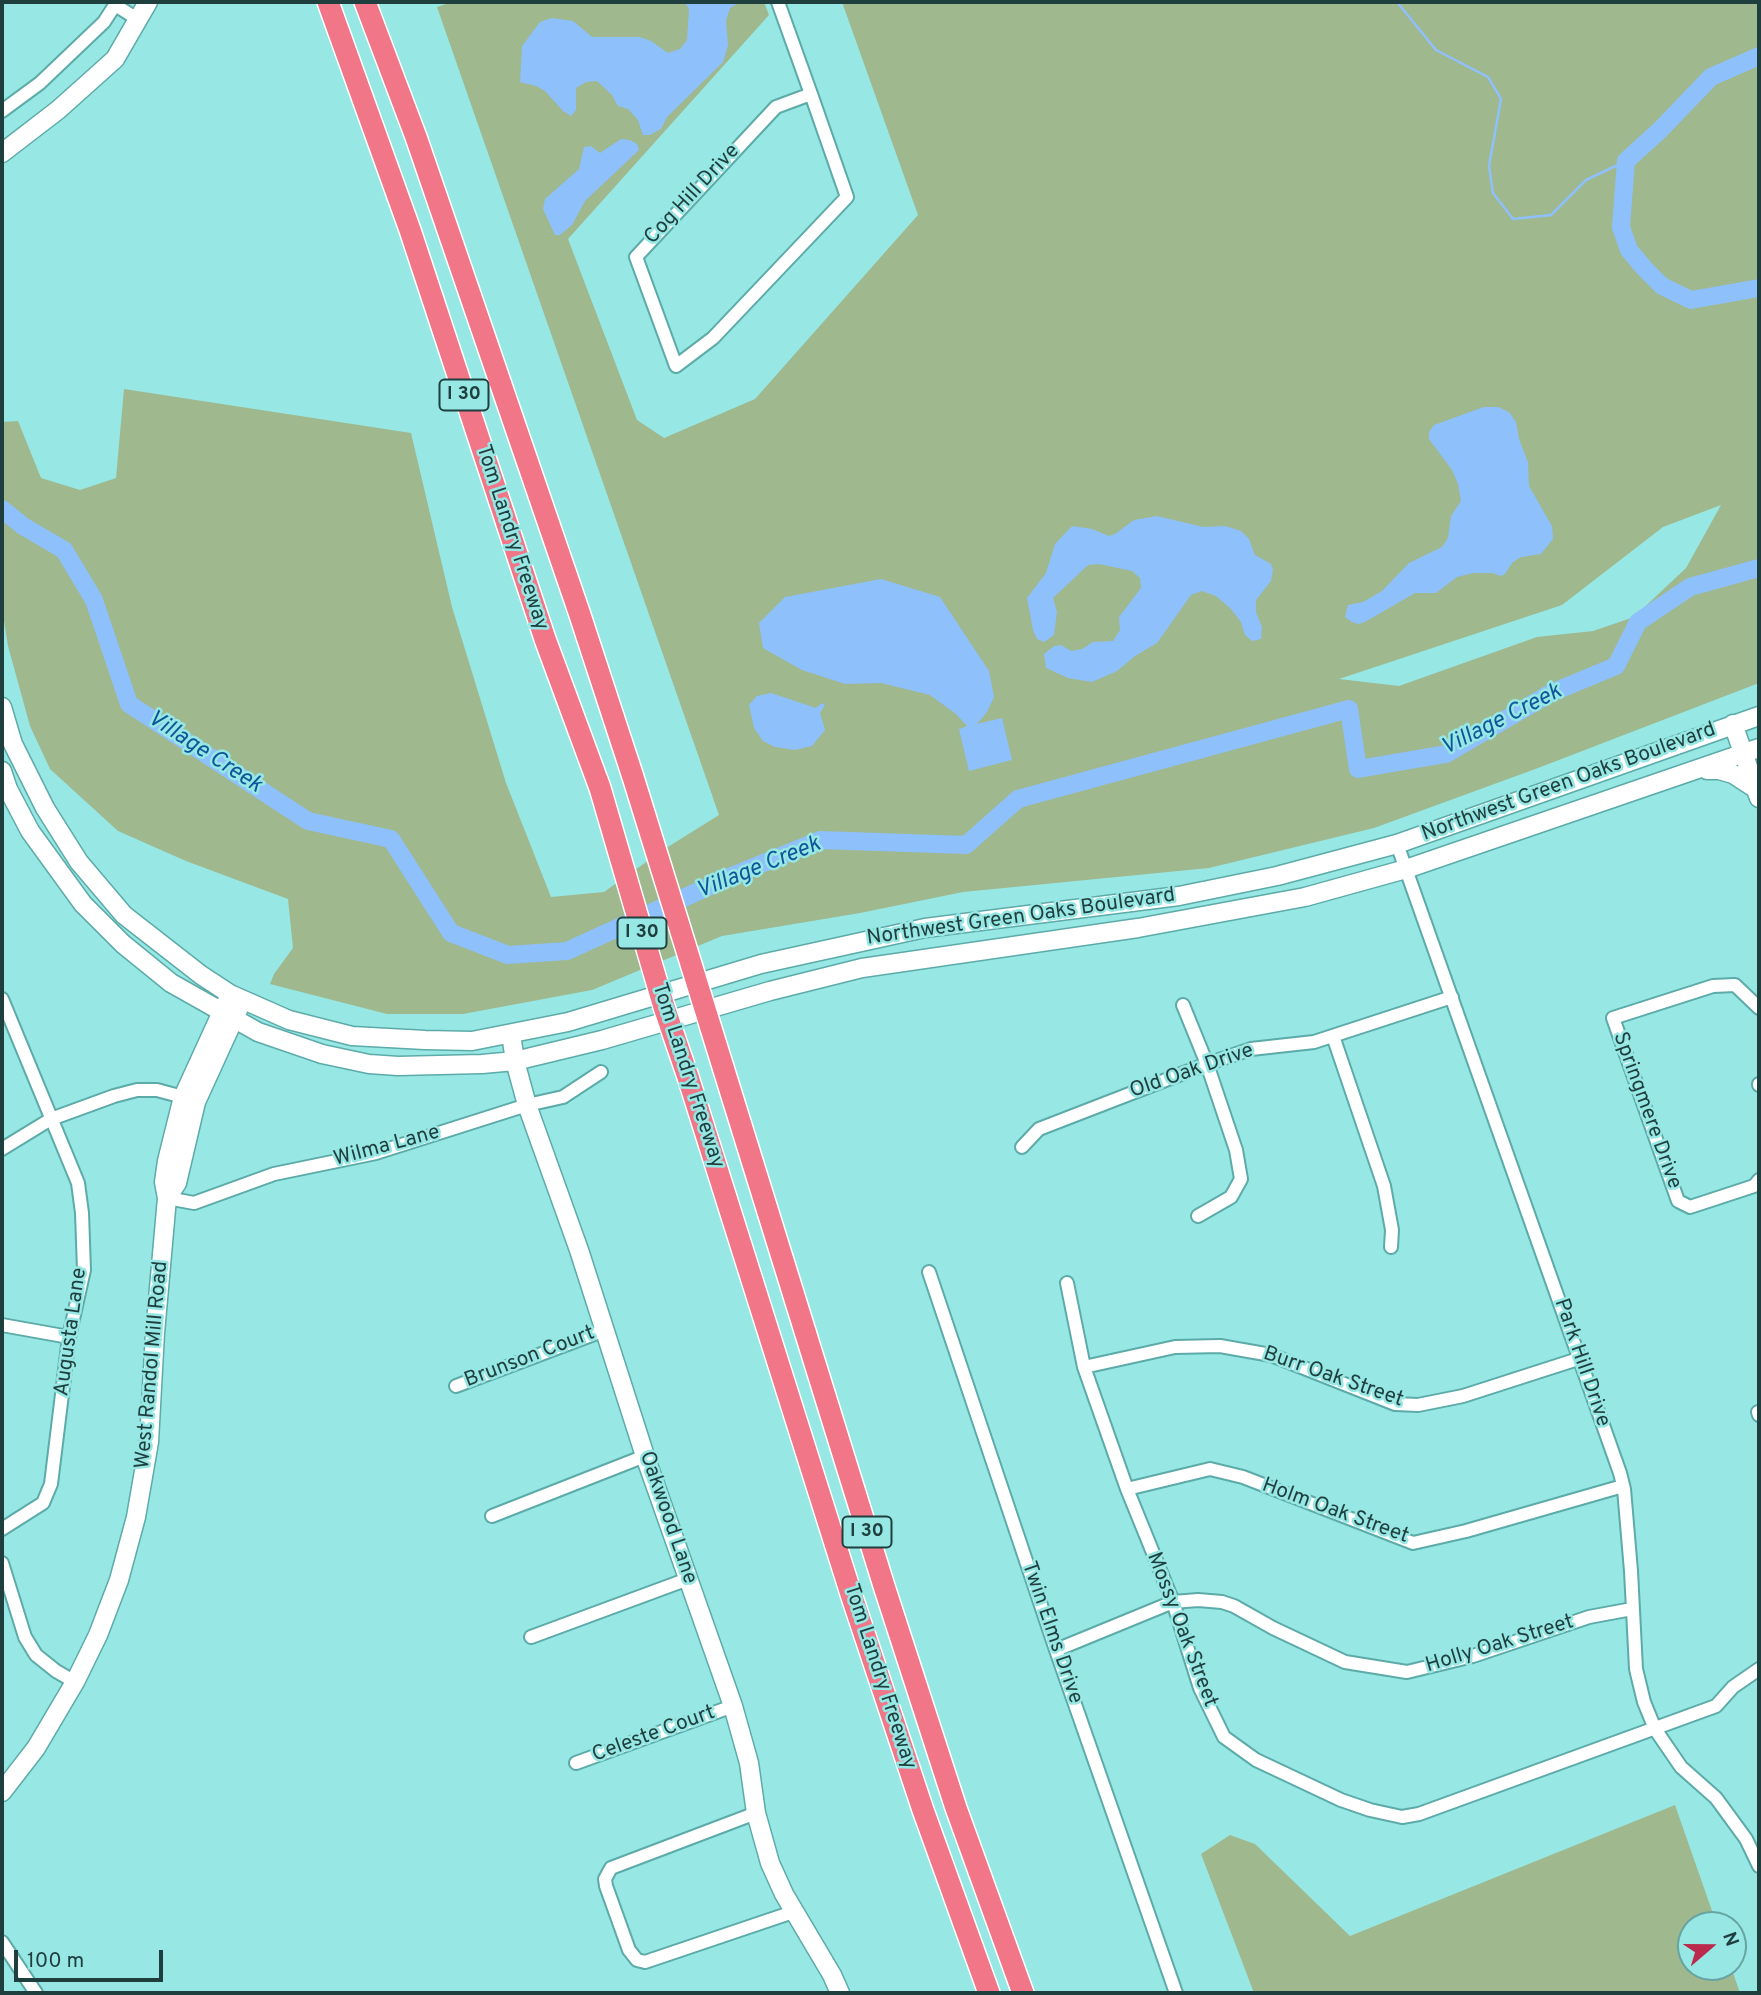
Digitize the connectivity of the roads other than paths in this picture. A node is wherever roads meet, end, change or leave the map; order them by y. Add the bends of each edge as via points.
1 (148, 2) edge
2 (328, 2) edge
3 (365, 2) edge
4 (778, 2) edge
5 (116, 3) edge
6 (139, 20) junction
7 (811, 94) junction
8 (2, 111) edge
9 (3, 152) edge
10 (2, 707) edge
11 (1759, 716) edge
12 (1733, 724) junction
13 (1751, 751) edge
14 (2, 771) edge
15 (1693, 771) junction
16 (1758, 794) edge
17 (1397, 844) junction
18 (1406, 869) junction
19 (237, 997) junction
20 (1452, 998) junction
21 (2, 999) edge
22 (1183, 1005) dead end
23 (1759, 1008) edge
24 (227, 1016) junction
25 (511, 1034) junction
26 (1333, 1036) junction
27 (515, 1061) junction
28 (1207, 1064) junction
29 (601, 1072) dead end
30 (183, 1097) junction
31 (527, 1105) junction
32 (51, 1119) junction
33 (1022, 1147) dead end
34 (2, 1149) edge
35 (1759, 1180) edge
36 (167, 1198) junction
37 (1198, 1216) dead end
38 (1391, 1247) dead end
39 (929, 1272) dead end
40 (1067, 1283) dead end
41 (2, 1325) edge
42 (605, 1330) junction
43 (69, 1337) junction
44 (1578, 1359) junction
45 (1084, 1367) junction
46 (456, 1386) dead end
47 (645, 1456) junction
48 (1623, 1486) junction
49 (1127, 1489) junction
50 (492, 1516) dead end
51 (2, 1529) edge
52 (2, 1563) edge
53 (688, 1579) junction
54 (1172, 1602) junction
55 (1632, 1609) junction
56 (531, 1637) dead end
57 (1056, 1650) junction
58 (1759, 1669) edge
59 (75, 1682) junction
60 (733, 1706) junction
61 (1655, 1729) junction
62 (576, 1763) dead end
63 (2, 1792) edge
64 (756, 1813) junction
65 (1759, 1866) edge
66 (793, 1912) junction
67 (2, 1942) edge
68 (36, 1993) edge
69 (840, 1993) edge
70 (989, 1993) edge
71 (1023, 1993) edge
72 (1176, 1993) edge

1 - 6 main road
2 - 70 highway, Tom Landry Freeway / I 30, bridge via 600,788 664,1007 851,1594
3 - 71 highway, Tom Landry Freeway / I 30, bridge via 579,612 897,1625
4 - 7 street
5 - 6 street
5 - 8 street via 104,22 40,83
6 - 9 main road via 115,60
7 - 7 street, Cog Hill Drive via 776,107 636,257 676,366 713,338 847,197
10 - 19 main road, Northwest Green Oaks Boulevard via 13,744 79,862 124,915
11 - 12 main road, Northwest Green Oaks Boulevard
12 - 13 main road
12 - 17 main road, Northwest Green Oaks Boulevard
13 - 15 main road, Northwest Green Oaks Boulevard
13 - 16 main road
14 - 24 main road, Northwest Green Oaks Boulevard via 30,831 83,904 171,983
15 - 16 main road via 1729,772
15 - 18 main road, Northwest Green Oaks Boulevard
17 - 18 street, Park Hill Drive
17 - 25 main road, Northwest Green Oaks Boulevard via 1277,876 1179,895 925,928 860,941
18 - 20 street, Park Hill Drive
18 - 27 main road, Northwest Green Oaks Boulevard via 1223,914 862,968
19 - 24 main road, West Randol Mill Road
19 - 25 main road, Northwest Green Oaks Boulevard via 289,1020 352,1036 472,1041
20 - 26 street, Old Oak Drive
20 - 44 street, Park Hill Drive
21 - 32 street, Augusta Lane
22 - 28 street
23 - 35 street, Springmere Drive via 1735,985 1713,986 1613,1018 1678,1200 1690,1207 1754,1186
24 - 27 main road, Northwest Green Oaks Boulevard via 322,1054 369,1064
24 - 30 main road, West Randol Mill Road
24 - 36 main road, West Randol Mill Road via 196,1102 177,1183
25 - 27 main road, Oakwood Lane
26 - 28 street, Old Oak Drive via 1251,1049
26 - 38 street via 1384,1186
27 - 31 main road, Oakwood Lane
28 - 33 street, Old Oak Drive via 1039,1129
28 - 37 street via 1241,1178 1231,1197
29 - 31 street, Wilma Lane via 563,1097
30 - 32 street via 137,1090
30 - 36 main road, West Randol Mill Road via 167,1161
31 - 36 street, Wilma Lane via 376,1153 274,1174 194,1203
31 - 42 main road, Oakwood Lane
32 - 34 street
32 - 43 street, Augusta Lane via 78,1183 82,1213 84,1270
36 - 59 main road, West Randol Mill Road via 149,1442 136,1517 119,1580
39 - 57 street, Twin Elms Drive
40 - 45 street, Mossy Oak Street
41 - 43 street
42 - 46 street, Brunson Court
42 - 47 main road, Oakwood Lane
43 - 51 street, Augusta Lane via 51,1484 43,1503
44 - 45 street, Burr Oak Street via 1464,1396 1418,1405 1395,1404 1271,1355 1220,1346 1175,1347
44 - 48 street, Park Hill Drive
45 - 49 street, Mossy Oak Street
47 - 50 street
47 - 53 main road, Oakwood Lane
48 - 49 street, Holm Oak Street via 1413,1543 1210,1469
48 - 55 street, Park Hill Drive
49 - 54 street, Mossy Oak Street
52 - 59 street via 25,1637 36,1655
53 - 56 street
53 - 60 main road, Oakwood Lane
54 - 55 street, Holly Oak Street via 1222,1602 1345,1662 1407,1672 1474,1657 1588,1617
54 - 57 street, Holly Oak Street
54 - 61 street, Mossy Oak Street via 1200,1688 1224,1737 1256,1760 1370,1811 1402,1817 1419,1814
55 - 61 street, Park Hill Drive via 1636,1669
57 - 72 street, Twin Elms Drive
58 - 61 street, Mossy Oak Street via 1716,1706
59 - 63 main road, West Randol Mill Road via 36,1748
60 - 62 street, Celeste Court
60 - 64 main road, Oakwood Lane via 749,1763
61 - 65 street, Park Hill Drive via 1681,1767 1716,1798
64 - 66 main road, Oakwood Lane via 770,1863
64 - 66 street via 617,1864 607,1873 606,1886 629,1950 645,1962
66 - 69 main road, Oakwood Lane
67 - 68 street

